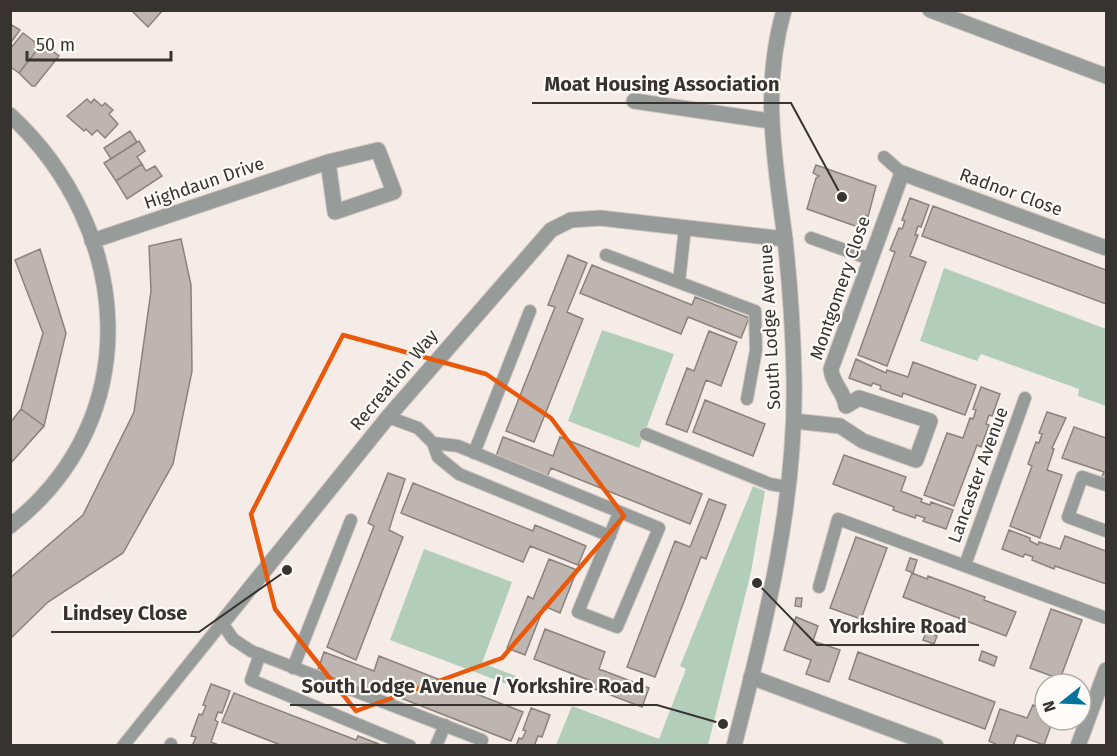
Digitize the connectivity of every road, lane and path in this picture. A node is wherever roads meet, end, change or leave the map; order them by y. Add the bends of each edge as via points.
1 (784, 10) edge
2 (930, 10) edge
3 (1107, 76) edge
4 (634, 100) dead end
5 (10, 115) edge
6 (770, 121) junction
7 (884, 157) dead end
8 (328, 162) junction
9 (902, 173) junction
10 (685, 228) junction
11 (811, 238) dead end
12 (785, 239) junction
13 (92, 242) junction
14 (1107, 248) edge
15 (606, 255) dead end
16 (870, 259) junction
17 (679, 282) junction
18 (530, 311) dead end
19 (1025, 398) dead end
20 (747, 399) dead end
21 (846, 406) junction
22 (388, 417) junction
23 (794, 421) junction
24 (840, 426) junction
25 (646, 434) dead end
26 (433, 443) junction
27 (474, 453) junction
28 (1107, 485) edge
29 (787, 486) junction
30 (619, 513) junction
31 (351, 520) dead end
32 (10, 526) edge
33 (1107, 531) edge
34 (610, 536) junction
35 (965, 565) junction
36 (819, 587) dead end
37 (1107, 618) edge
38 (222, 623) junction
39 (260, 654) junction
40 (293, 668) junction
41 (1107, 670) edge
42 (751, 677) junction
43 (445, 725) junction
44 (123, 746) edge
45 (410, 746) edge
46 (436, 746) edge
47 (480, 746) edge
48 (734, 746) edge
49 (936, 746) edge
50 (1078, 746) edge

1 - 6 street, South Lodge Avenue via 775,50
2 - 3 street
4 - 6 street
5 - 13 street via 47,153
6 - 12 street, South Lodge Avenue
7 - 9 lane
8 - 8 street, Highdaun Drive via 378,150 394,192 335,213
8 - 13 street, Highdaun Drive
9 - 14 street, Radnor Close
9 - 16 street, Montgomery Close
10 - 12 street, Recreation Way
10 - 17 lane
10 - 22 street, Recreation Way via 583,218 560,224
11 - 16 lane
12 - 23 street, South Lodge Avenue via 793,325
13 - 32 street via 105,283 110,333 106,374 97,405 68,464 32,509
15 - 17 lane
16 - 21 street, Montgomery Close via 831,369
17 - 20 lane via 755,311 756,350
18 - 27 lane
19 - 35 lane, Lancaster Avenue
21 - 24 street
21 - 24 street via 859,398 930,421 916,460 863,441
22 - 26 lane via 418,428
22 - 38 street, Recreation Way
23 - 24 street
23 - 29 street, South Lodge Avenue
25 - 29 lane via 770,484
26 - 27 lane via 458,446
26 - 34 lane via 438,457 459,474
27 - 30 lane
28 - 33 lane via 1082,477 1068,517
29 - 42 street, South Lodge Avenue via 773,583
30 - 34 lane
30 - 34 lane via 658,528 617,627 578,612
31 - 40 lane
35 - 36 lane, Lancaster Avenue via 838,519
35 - 37 lane, Lancaster Avenue
38 - 39 lane via 233,639
38 - 44 lane, Recreation Way
39 - 40 lane
39 - 45 lane via 251,680
40 - 43 lane
41 - 50 street
42 - 48 street, South Lodge Avenue
42 - 49 street
43 - 46 lane
43 - 47 lane via 482,740

